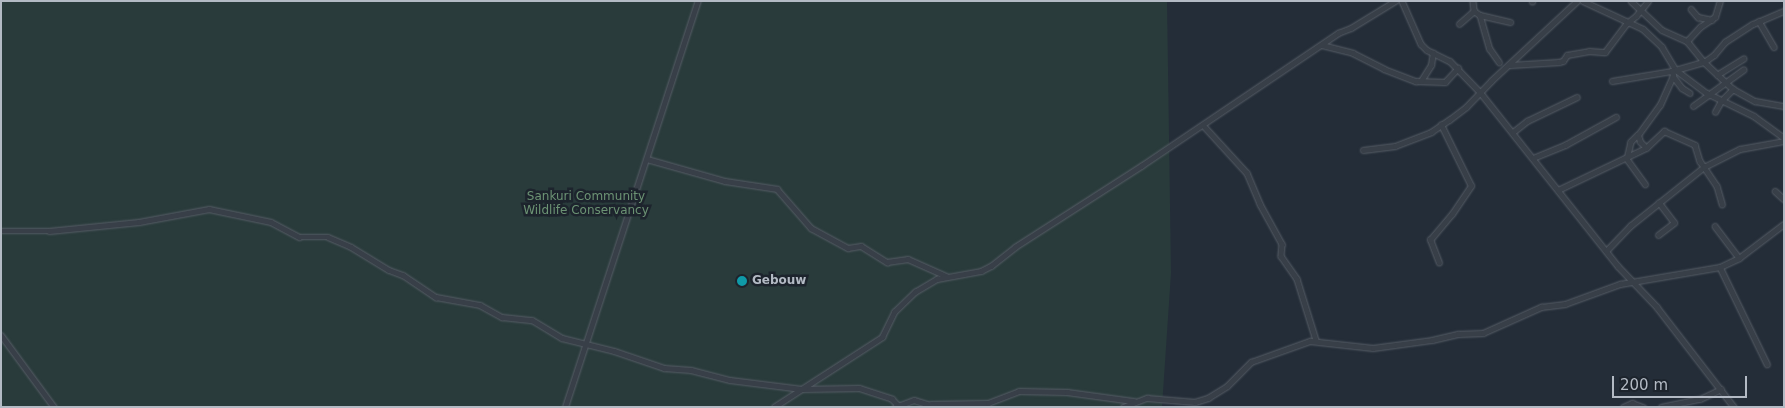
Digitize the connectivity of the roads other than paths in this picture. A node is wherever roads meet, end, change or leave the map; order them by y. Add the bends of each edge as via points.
1 (698, 1) edge
2 (1395, 1) edge
3 (1402, 1) edge
4 (1473, 1) edge
5 (1577, 1) edge
6 (1583, 1) edge
7 (1632, 1) edge
8 (1648, 1) edge
9 (1720, 1) edge
10 (1642, 8) junction
11 (1690, 9) dead end
12 (1474, 11) junction
13 (1784, 11) edge
14 (1480, 15) junction
15 (1712, 20) junction
16 (1759, 21) junction
17 (1510, 22) dead end
18 (1626, 23) junction
19 (1460, 24) dead end
20 (1686, 41) junction
21 (1322, 45) junction
22 (1774, 47) dead end
23 (1433, 53) junction
24 (1743, 59) dead end
25 (1499, 62) dead end
26 (1704, 62) junction
27 (1509, 65) junction
28 (1458, 68) junction
29 (1744, 70) dead end
30 (1674, 72) junction
31 (1717, 75) junction
32 (1421, 82) junction
33 (1612, 82) dead end
34 (1724, 82) junction
35 (1733, 89) junction
36 (1480, 92) junction
37 (1690, 93) dead end
38 (1707, 93) junction
39 (1577, 97) dead end
40 (1721, 100) junction
41 (1693, 106) dead end
42 (1784, 106) edge
43 (1715, 112) dead end
44 (1616, 117) dead end
45 (1203, 125) junction
46 (1441, 125) junction
47 (1513, 132) junction
48 (1638, 135) junction
49 (1784, 140) edge
50 (1646, 148) junction
51 (1364, 150) dead end
52 (1533, 158) junction
53 (647, 159) junction
54 (1627, 159) junction
55 (1704, 166) junction
56 (1645, 184) dead end
57 (1558, 190) junction
58 (1774, 191) dead end
59 (1784, 198) edge
60 (1659, 203) junction
61 (1722, 204) dead end
62 (1784, 224) edge
63 (1715, 226) dead end
64 (1, 231) edge
65 (1658, 234) dead end
66 (1606, 251) junction
67 (1739, 258) junction
68 (1439, 263) dead end
69 (1720, 267) junction
70 (946, 276) junction
71 (1632, 282) junction
72 (1, 335) edge
73 (1316, 340) junction
74 (586, 344) junction
75 (1767, 364) dead end
76 (801, 389) junction
77 (1721, 389) junction
78 (1135, 401) junction
79 (931, 404) junction
80 (897, 406) edge
81 (54, 407) edge
82 (565, 407) edge
83 (774, 407) edge
84 (937, 407) edge
85 (1123, 407) edge
86 (1623, 407) edge
87 (1643, 407) edge
88 (1661, 407) edge
89 (1734, 407) edge

1 - 53 street
2 - 21 street
3 - 23 street via 1421,44
4 - 12 street
5 - 27 street
6 - 18 street
7 - 10 street
8 - 10 street
9 - 15 street
10 - 18 street
10 - 20 street via 1662,30
11 - 15 street via 1698,17
12 - 14 street
12 - 19 street
13 - 16 street
14 - 17 street
14 - 25 street via 1490,49
15 - 20 street
16 - 22 street
16 - 26 street via 1726,42
18 - 27 street via 1605,52 1567,54 1559,62
18 - 30 street via 1643,30 1662,47
20 - 26 street
21 - 32 street via 1353,53
21 - 45 street
23 - 28 street
23 - 32 street via 1431,65
24 - 31 street
26 - 30 street
26 - 31 street
27 - 36 street
28 - 32 street via 1446,82
28 - 36 street
29 - 34 street
30 - 33 street
30 - 37 street via 1682,88
30 - 38 street
30 - 48 street via 1657,110
31 - 34 street
34 - 35 street
34 - 38 street
35 - 40 street
35 - 42 street via 1755,101
36 - 46 street
36 - 47 street
38 - 40 street
38 - 41 street
39 - 47 street
40 - 43 street
40 - 49 street via 1754,116
44 - 52 street via 1565,145
45 - 70 street via 1015,247 992,266 981,271
45 - 73 street via 1247,173 1282,244 1281,256 1297,279
46 - 51 street via 1395,146
46 - 68 street via 1470,186 1430,240
47 - 52 street
48 - 50 street
48 - 54 street via 1631,142
49 - 55 street via 1740,149
50 - 54 street
50 - 55 street via 1662,132 1668,132 1695,145
52 - 57 street
53 - 70 street via 750,187 777,189 811,228 848,248 861,246 887,262 908,259
53 - 74 street
54 - 56 street
54 - 57 street
55 - 60 street
55 - 61 street via 1717,186
57 - 66 street
58 - 59 street
60 - 65 street via 1674,223
60 - 66 street
62 - 67 street
63 - 67 street
64 - 74 street via 49,231 139,222 209,209 270,222 298,237 328,237 403,275 436,297 480,305 502,317 532,320 562,338
66 - 71 street
67 - 69 street
69 - 71 street
69 - 75 street
70 - 76 street via 905,300 894,312 882,337
71 - 73 street via 1565,304 1541,307 1483,332 1373,348
71 - 77 street via 1657,308
72 - 81 street
73 - 78 street via 1252,362 1227,386 1208,398 1195,402 1159,398
74 - 76 street via 664,368
74 - 82 street
76 - 80 street via 859,388 892,399
76 - 83 street
77 - 88 street via 1700,399
77 - 89 street
78 - 79 street via 1066,392 1019,392 988,403
78 - 85 street
79 - 80 street via 914,400
79 - 84 street
86 - 87 street via 1632,403

